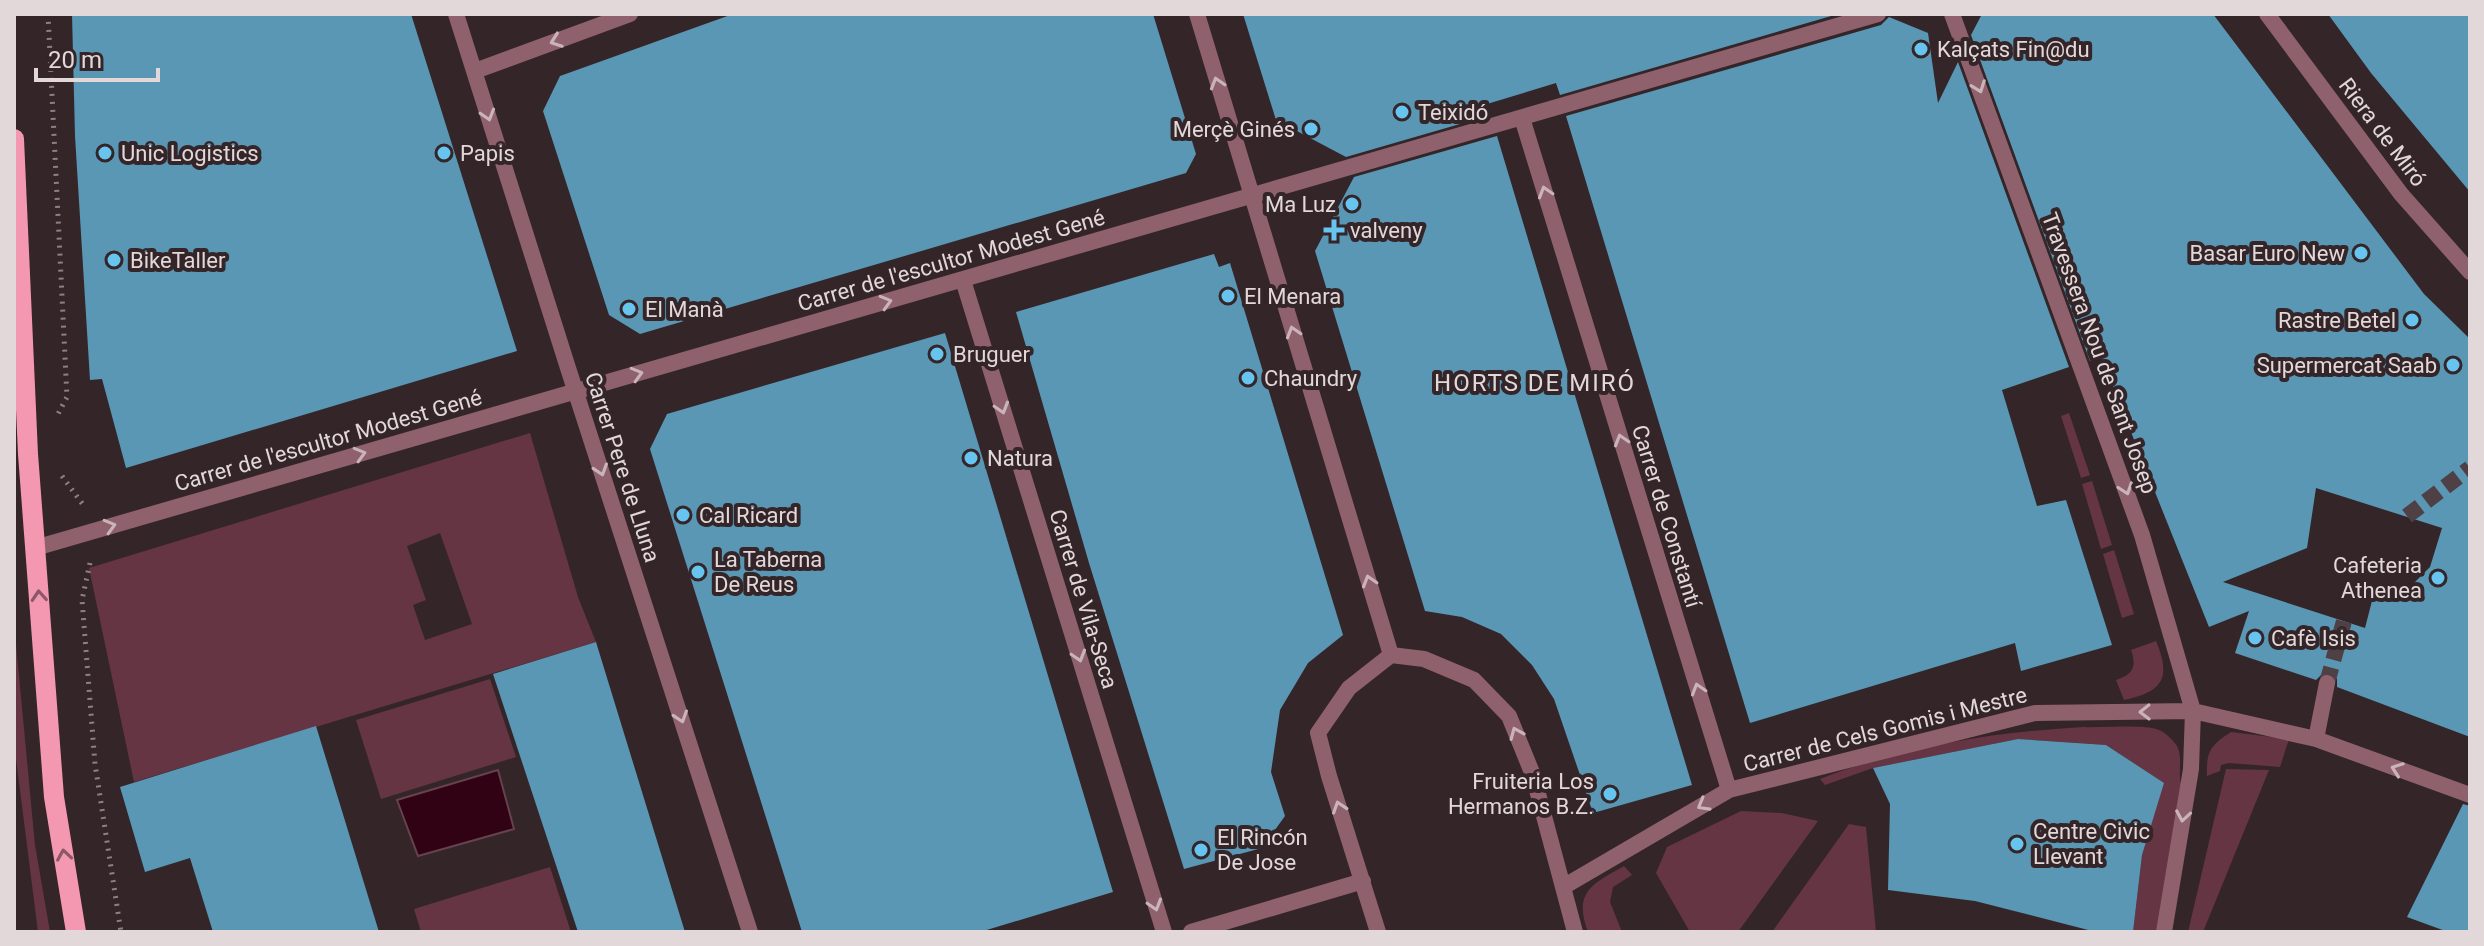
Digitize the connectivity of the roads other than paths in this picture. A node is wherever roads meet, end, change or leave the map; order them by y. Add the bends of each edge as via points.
1 (456, 14) edge
2 (630, 14) edge
3 (1197, 14) edge
4 (1878, 14) edge
5 (1952, 14) edge
6 (2267, 14) edge
7 (475, 71) junction
8 (1522, 118) junction
9 (14, 139) edge
10 (1251, 196) junction
11 (2470, 272) edge
12 (963, 280) junction
13 (575, 392) junction
14 (35, 548) junction
15 (1391, 655) junction
16 (2327, 683) tunnel mouth
17 (2193, 711) junction
18 (2316, 739) junction
19 (1729, 790) junction
20 (2470, 795) edge
21 (1363, 881) junction
22 (1563, 887) junction
23 (76, 932) edge
24 (750, 932) edge
25 (1164, 932) edge
26 (1191, 932) edge
27 (1378, 932) edge
28 (1575, 932) edge
29 (2164, 932) edge

1 - 7 street, Carrer Pere de Lluna
2 -> 7 street
10 -> 3 street
4 - 8 street, Carrer de l'escultor Modest Gené
5 -> 17 street, Travessera Nou de Sant Josep via 2142,535
6 - 11 street, Riera de Miró via 2401,194
7 -> 13 street, Carrer Pere de Lluna
8 - 10 street, Carrer de l'escultor Modest Gené
19 -> 8 street, Carrer de Constantí
9 - 14 main road
10 - 12 street, Carrer de l'escultor Modest Gené
15 -> 10 street
13 -> 12 street, Carrer de l'escultor Modest Gené
12 -> 25 street, Carrer de Vila-Seca
14 -> 13 street, Carrer de l'escultor Modest Gené
13 -> 24 street, Carrer Pere de Lluna
23 -> 14 main road via 54,797
21 -> 15 street via 1318,733 1349,688
22 -> 15 street via 1533,775 1509,716 1474,680 1424,659
16 - 18 street
17 - 18 street, Carrer de Cels Gomis i Mestre
17 -> 19 street, Carrer de Cels Gomis i Mestre via 2035,713
17 -> 29 street, Travessera Nou de Sant Josep via 2191,769
20 -> 18 street, Carrer de Cels Gomis i Mestre
19 -> 22 street, Carrer de Cels Gomis i Mestre
21 - 26 street
21 - 27 street
22 - 28 street

